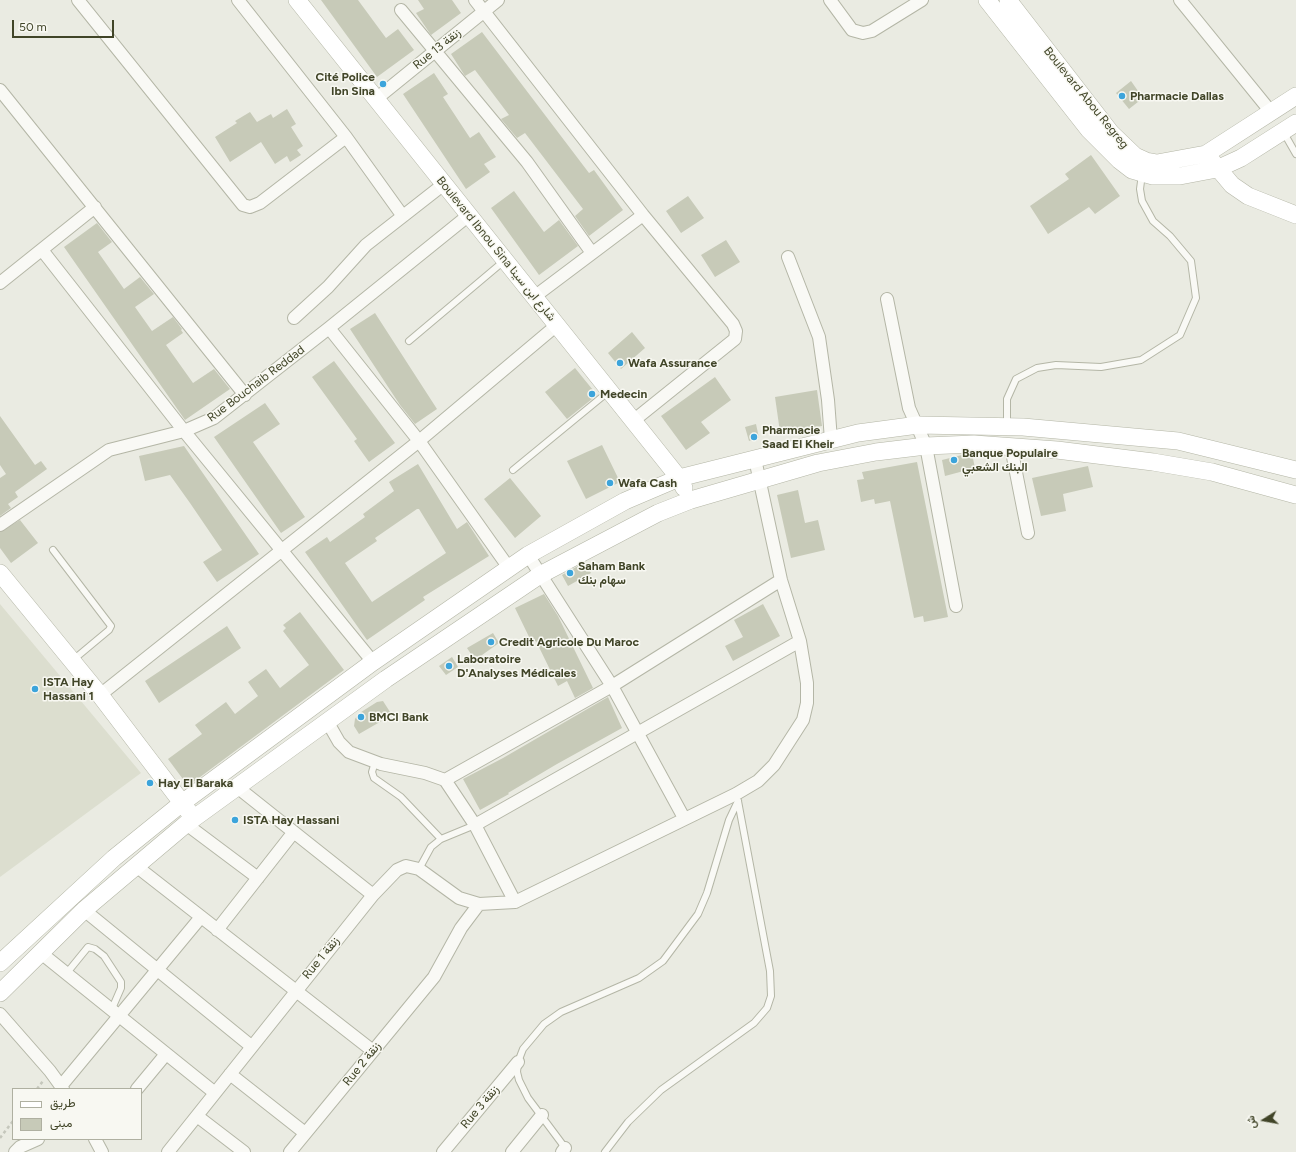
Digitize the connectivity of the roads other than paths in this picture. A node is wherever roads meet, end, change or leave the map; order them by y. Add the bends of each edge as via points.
1 (78, 0) edge
2 (238, 0) edge
3 (297, 0) edge
4 (475, 0) edge
5 (498, 0) edge
6 (830, 0) edge
7 (922, 0) edge
8 (987, 0) edge
9 (1008, 0) edge
10 (1180, 0) edge
11 (401, 10) dead end
12 (484, 11) junction
13 (435, 50) junction
14 (0, 90) edge
15 (1296, 96) edge
16 (376, 99) junction
17 (1271, 112) junction
18 (1290, 127) edge
19 (346, 137) junction
20 (1206, 154) junction
21 (1296, 154) edge
22 (1216, 169) junction
23 (1142, 172) junction
24 (444, 184) junction
25 (95, 208) junction
26 (402, 214) junction
27 (469, 215) junction
28 (643, 215) junction
29 (1296, 215) edge
30 (42, 250) junction
31 (592, 252) junction
32 (788, 257) dead end
33 (505, 260) junction
34 (0, 283) edge
35 (534, 297) junction
36 (887, 299) dead end
37 (294, 318) dead end
38 (557, 325) junction
39 (329, 328) junction
40 (409, 341) dead end
41 (610, 391) junction
42 (245, 395) junction
43 (633, 420) junction
44 (918, 425) junction
45 (1007, 426) junction
46 (184, 431) junction
47 (830, 440) junction
48 (419, 441) junction
49 (926, 446) junction
50 (1011, 447) junction
51 (755, 459) junction
52 (513, 470) dead end
53 (1296, 470) edge
54 (679, 478) junction
55 (759, 480) junction
56 (1296, 495) edge
57 (691, 500) junction
58 (0, 525) edge
59 (1028, 533) dead end
60 (282, 549) junction
61 (53, 550) dead end
62 (528, 555) junction
63 (509, 568) junction
64 (0, 573) edge
65 (540, 575) junction
66 (781, 580) junction
67 (956, 606) dead end
68 (800, 641) junction
69 (72, 661) junction
70 (373, 662) junction
71 (612, 686) junction
72 (100, 695) junction
73 (327, 721) junction
74 (638, 734) junction
75 (375, 762) junction
76 (445, 780) junction
77 (237, 788) junction
78 (737, 797) junction
79 (182, 803) junction
80 (684, 818) junction
81 (190, 821) junction
82 (475, 825) junction
83 (293, 833) junction
84 (441, 839) junction
85 (136, 866) junction
86 (419, 869) junction
87 (258, 878) junction
88 (373, 895) junction
89 (515, 902) junction
90 (479, 904) junction
91 (84, 910) junction
92 (201, 917) junction
93 (217, 930) junction
94 (41, 953) junction
95 (0, 962) edge
96 (157, 970) junction
97 (66, 974) junction
98 (295, 991) junction
99 (0, 993) edge
100 (0, 1014) edge
101 (115, 1014) junction
102 (251, 1046) junction
103 (373, 1051) junction
104 (166, 1054) junction
105 (518, 1062) junction
106 (230, 1074) junction
107 (62, 1087) edge
108 (138, 1088) edge
109 (215, 1093) junction
110 (542, 1115) junction
111 (197, 1116) junction
112 (305, 1133) junction
113 (36, 1140) edge
114 (96, 1140) edge
115 (565, 1151) edge
116 (15, 1152) edge
117 (102, 1152) edge
118 (168, 1152) edge
119 (244, 1152) edge
120 (290, 1152) edge
121 (443, 1152) edge
122 (512, 1152) edge
123 (605, 1152) edge

1 - 19 street via 244,205 250,207 260,203
2 - 19 street
3 - 16 main road, Boulevard Ibnou Sina شارع ابن سينا
4 - 12 street
5 - 12 street, Rue 13 زنقة
6 - 7 street via 852,30 862,33 872,31
8 - 23 main road via 1089,130 1119,160 1132,170
9 - 20 main road, Boulevard Abou Regreg via 1111,133 1135,156 1158,163
10 - 17 street
11 - 13 street
12 - 13 street, Rue 13 زنقة
12 - 28 street
13 - 16 street, Rue 13 زنقة
13 - 31 street via 527,162
14 - 25 street
15 - 17 main road
16 - 24 main road, Boulevard Ibnou Sina شارع ابن سينا
17 - 20 main road
18 - 21 lane
18 - 22 main road via 1241,158
19 - 26 street
20 - 22 main road
22 - 23 main road via 1180,176 1153,176
22 - 29 main road via 1248,196
23 - 45 lane via 1142,201 1153,221 1191,261 1196,298 1180,335 1141,360 1101,367 1056,365 1037,368 1016,379 1007,399
24 - 26 street
24 - 27 main road, Boulevard Ibnou Sina شارع ابن سينا
25 - 30 street
25 - 42 street
26 - 37 street via 366,245 328,287
27 - 33 main road, Boulevard Ibnou Sina شارع ابن سينا
27 - 39 street, Rue Bouchaib Reddad
28 - 31 street
28 - 43 street via 733,324 736,331 735,339
30 - 34 street
30 - 46 street
31 - 35 street
32 - 47 street via 819,337 828,400
33 - 35 main road, Boulevard Ibnou Sina شارع ابن سينا
33 - 40 lane
35 - 38 main road, Boulevard Ibnou Sina شارع ابن سينا
36 - 44 street via 909,408
38 - 41 main road, Boulevard Ibnou Sina شارع ابن سينا
38 - 48 street
39 - 42 street, Rue Bouchaib Reddad
39 - 48 street
41 - 43 main road, Boulevard Ibnou Sina شارع ابن سينا
41 - 52 lane
42 - 46 street, Rue Bouchaib Reddad via 214,418
43 - 54 main road, Boulevard Ibnou Sina شارع ابن سينا
44 - 45 main road
44 - 47 main road via 858,433
44 - 49 street
45 - 53 main road via 1178,442
46 - 58 street, Rue Bouchaib Reddad via 110,450
46 - 60 street
47 - 51 main road
48 - 60 street
48 - 63 street
49 - 50 main road via 974,444
49 - 55 main road via 818,463
49 - 67 street
50 - 56 main road via 1153,462 1212,472
50 - 59 street
51 - 54 main road
51 - 55 street
54 - 57 main road, Boulevard Ibnou Sina شارع ابن سينا
54 - 62 main road via 626,501
55 - 57 main road
55 - 66 street
57 - 65 main road via 658,513
60 - 70 street
60 - 72 street
61 - 69 lane via 111,626
62 - 63 main road
62 - 65 street
63 - 70 main road
64 - 69 main road
65 - 71 street
65 - 73 main road
66 - 68 street
66 - 71 street
68 - 74 street
68 - 78 street via 807,683 807,703 803,720 774,765
69 - 72 main road
70 - 79 main road
71 - 74 street
71 - 76 street
72 - 79 main road
73 - 75 street via 339,742 349,752
73 - 77 main road
74 - 80 street
74 - 82 street
75 - 76 street
75 - 84 lane via 372,772 374,778 401,797
76 - 82 street
77 - 81 main road
77 - 83 street
78 - 80 street
78 - 105 lane via 701,907 663,961 639,978 605,994 584,1000 555,1016 537,1031 523,1049
78 - 123 lane via 770,971 771,996 767,1008 754,1023 661,1090 628,1122
79 - 81 main road
79 - 95 main road via 114,858
80 - 89 street
81 - 85 main road
81 - 87 street
82 - 84 lane
82 - 89 street
83 - 87 street
83 - 88 street
84 - 86 lane via 431,847
85 - 91 main road
85 - 92 street
86 - 88 street, Rue 1 زنقة via 406,866 397,870
86 - 90 street via 459,898
87 - 93 street
88 - 98 street, Rue 1 زنقة
89 - 90 street
90 - 103 street, Rue 2 زنقة via 461,928 434,977
91 - 94 main road
91 - 96 street
92 - 93 street
92 - 96 street
93 - 98 street
94 - 97 street
94 - 99 main road
96 - 101 street
96 - 102 street
97 - 101 street
97 - 101 lane via 88,947 104,956 120,982
98 - 102 street, Rue 1 زنقة
98 - 103 street
100 - 107 street
101 - 104 street
101 - 107 street
102 - 106 street, Rue 1 زنقة
103 - 112 street, Rue 2 زنقة
104 - 108 street
104 - 109 street
105 - 110 lane via 517,1072 521,1085
105 - 121 street, Rue 3 زنقة
106 - 109 street, Rue 1 زنقة
106 - 112 street
109 - 111 street, Rue 1 زنقة
110 - 115 lane
110 - 122 street
111 - 118 street, Rue 1 زنقة
111 - 119 street
112 - 120 street, Rue 2 زنقة
113 - 116 street
114 - 117 street

